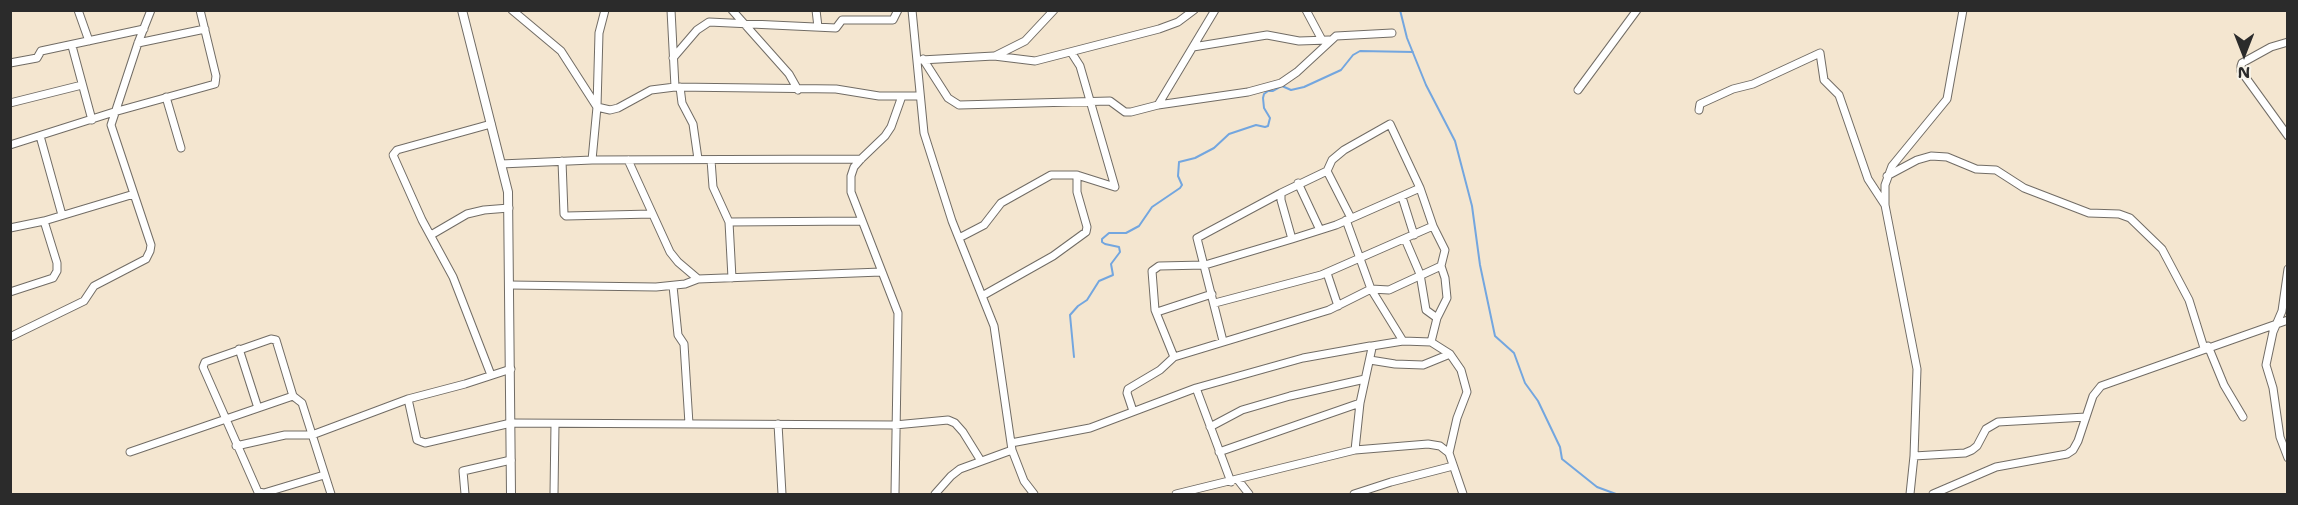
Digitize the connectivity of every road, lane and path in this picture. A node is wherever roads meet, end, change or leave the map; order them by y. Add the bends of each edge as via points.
1 (78, 10) edge
2 (151, 10) edge
3 (200, 10) edge
4 (462, 10) edge
5 (512, 10) edge
6 (605, 10) edge
7 (671, 10) edge
8 (732, 10) edge
9 (816, 10) edge
10 (898, 10) edge
11 (912, 10) edge
12 (1054, 10) edge
13 (1194, 10) edge
14 (1215, 10) edge
15 (1306, 10) edge
16 (1637, 10) edge
17 (1963, 10) edge
18 (744, 23) junction
19 (818, 27) junction
20 (205, 28) junction
21 (144, 29) junction
22 (1392, 33) dead end
23 (1325, 40) junction
24 (89, 41) junction
25 (2288, 42) edge
26 (138, 43) junction
27 (72, 45) junction
28 (1193, 48) junction
29 (1071, 52) junction
30 (994, 56) junction
31 (673, 58) junction
32 (920, 60) junction
33 (10, 63) edge
34 (82, 85) junction
35 (677, 87) junction
36 (798, 90) junction
37 (1578, 90) dead end
38 (166, 96) junction
39 (902, 96) junction
40 (920, 96) junction
41 (1090, 102) junction
42 (10, 103) edge
43 (1158, 105) junction
44 (597, 107) junction
45 (1699, 110) dead end
46 (114, 112) junction
47 (92, 120) junction
48 (491, 124) junction
49 (40, 136) junction
50 (2288, 136) edge
51 (10, 145) edge
52 (181, 148) dead end
53 (698, 159) junction
54 (861, 159) junction
55 (592, 160) junction
56 (628, 160) junction
57 (711, 160) junction
58 (562, 161) junction
59 (501, 164) junction
60 (1327, 171) junction
61 (1077, 175) junction
62 (1887, 176) junction
63 (1298, 183) junction
64 (1420, 188) junction
65 (1281, 193) junction
66 (134, 194) junction
67 (1402, 197) junction
68 (1885, 205) junction
69 (509, 208) junction
70 (652, 213) junction
71 (62, 215) junction
72 (1349, 219) junction
73 (44, 221) junction
74 (862, 221) junction
75 (729, 222) junction
76 (1433, 226) junction
77 (10, 228) edge
78 (1320, 230) junction
79 (431, 235) junction
80 (1414, 235) junction
81 (959, 238) junction
82 (1292, 239) junction
83 (1404, 239) junction
84 (1362, 259) junction
85 (1205, 265) junction
86 (1441, 266) junction
87 (2288, 269) edge
88 (881, 272) junction
89 (1327, 273) junction
90 (1420, 274) junction
91 (732, 278) junction
92 (698, 279) junction
93 (510, 285) junction
94 (673, 286) junction
95 (1371, 289) junction
96 (10, 292) edge
97 (1212, 294) junction
98 (982, 296) junction
99 (1215, 303) junction
100 (1338, 306) junction
101 (1157, 312) junction
102 (1437, 318) junction
103 (2288, 320) edge
104 (2276, 325) junction
105 (10, 337) edge
106 (1223, 341) junction
107 (1403, 341) junction
108 (1431, 342) junction
109 (1372, 346) junction
110 (2206, 347) junction
111 (239, 349) junction
112 (1450, 354) junction
113 (1174, 357) junction
114 (1370, 360) junction
115 (511, 369) junction
116 (491, 375) junction
117 (1365, 379) junction
118 (1196, 388) junction
119 (293, 396) junction
120 (408, 399) junction
121 (1360, 403) junction
122 (258, 408) junction
123 (1134, 411) junction
124 (2086, 417) junction
125 (2243, 417) dead end
126 (225, 420) junction
127 (511, 423) junction
128 (555, 424) junction
129 (689, 424) junction
130 (778, 424) junction
131 (895, 425) junction
132 (1210, 427) junction
133 (312, 435) junction
134 (236, 446) junction
135 (1012, 446) junction
136 (1354, 450) junction
137 (130, 452) dead end
138 (1220, 452) junction
139 (1449, 453) junction
140 (1914, 456) junction
141 (2288, 458) edge
142 (511, 460) junction
143 (981, 461) junction
144 (1454, 466) junction
145 (324, 475) junction
146 (1234, 481) junction
147 (1462, 493) edge
148 (332, 495) edge
149 (465, 495) edge
150 (511, 495) edge
151 (554, 495) edge
152 (782, 495) edge
153 (895, 495) edge
154 (935, 495) edge
155 (1034, 495) edge
156 (1176, 495) edge
157 (1249, 495) edge
158 (1354, 495) edge
159 (1452, 495) edge
160 (1910, 495) edge
161 (1933, 495) edge

1 - 24 street
2 - 21 street
3 - 20 street
4 - 48 street
5 - 44 street via 561,51
6 - 44 street via 599,33
7 - 31 street
8 - 18 street
9 - 19 street
10 - 19 street via 894,20 842,20 836,28
11 - 32 street
12 - 30 street via 1025,41
13 - 29 street via 1159,29
14 - 28 street
15 - 23 street
16 - 37 street
17 - 62 street via 1947,99
18 - 19 street
18 - 31 street via 709,22
18 - 36 street via 789,74
20 - 26 street
20 - 38 street via 216,76 214,84
21 - 24 street
21 - 26 street
22 - 23 street
23 - 28 street via 1299,41 1267,35
23 - 43 street via 1297,72 1281,83 1248,92
24 - 27 street
25 - 50 street via 2242,63 2241,71
26 - 46 street
27 - 33 street
27 - 34 street
28 - 43 street
29 - 30 street via 1035,61
29 - 41 street via 1080,66
30 - 32 street
31 - 35 street
32 - 40 street
32 - 41 street via 948,99 959,105
34 - 42 street
34 - 47 street
35 - 36 street
35 - 44 street via 651,90 618,108
35 - 53 street via 693,124
36 - 39 street via 836,89
38 - 46 street
38 - 52 street
39 - 40 street
39 - 54 street via 891,127
40 - 81 street via 924,133
41 - 43 street via 1110,101 1125,112
41 - 61 street via 1116,185 1112,188
44 - 55 street
45 - 68 street via 1700,104 1820,53 1824,80 1839,95 1868,179
46 - 47 street
46 - 66 street via 112,131
47 - 49 street
48 - 59 street
48 - 79 street via 394,152
49 - 51 street
49 - 71 street
53 - 56 street
53 - 57 street
54 - 57 street
54 - 74 street via 851,176 851,192
55 - 56 street
55 - 58 street
56 - 70 street
57 - 75 street via 713,187
58 - 59 street
58 - 70 street via 566,216
59 - 69 street
60 - 63 street
60 - 64 street via 1332,160 1344,150 1390,124
60 - 72 street
61 - 81 street via 1046,177 1001,203 984,225
61 - 98 street via 1086,232 1053,256
62 - 68 street
62 - 110 street via 1917,160 1947,157 1976,169 1996,170 2024,188 2089,213 2130,218 2162,249 2189,300
63 - 65 street
63 - 78 street
64 - 67 street
64 - 76 street
65 - 82 street
65 - 85 street via 1197,238
66 - 71 street
66 - 105 street via 151,245 146,259 94,286 84,301
67 - 72 street
67 - 80 street
68 - 140 street via 1917,369
69 - 79 street via 467,213
69 - 93 street
70 - 92 street via 670,252
71 - 73 street
72 - 78 street
72 - 84 street
73 - 77 street
73 - 96 street via 57,271 52,278
74 - 75 street
74 - 88 street
75 - 91 street
76 - 80 street
76 - 86 street via 1445,250
78 - 82 street
79 - 116 street via 453,277
80 - 83 street
81 - 98 street
82 - 85 street
83 - 84 street
83 - 90 street
84 - 89 street
84 - 95 street
85 - 97 street
85 - 101 street via 1168,265 1152,272
86 - 90 street
86 - 102 street via 1447,298
87 - 104 street
88 - 91 street
88 - 131 street via 897,313
89 - 99 street
89 - 100 street
90 - 95 street via 1389,290
90 - 102 street via 1426,310
91 - 92 street
92 - 94 street
93 - 94 street
93 - 115 street
94 - 129 street via 678,335 684,344
95 - 100 street
95 - 107 street
97 - 99 street
97 - 101 street
98 - 135 street via 996,336
99 - 106 street
100 - 106 street
101 - 113 street
102 - 108 street
103 - 104 street
104 - 110 street
104 - 141 street via 2266,365
106 - 113 street
107 - 108 street
107 - 109 street
108 - 112 street
109 - 114 street
109 - 118 street via 1303,358
110 - 124 street via 2101,386
110 - 125 street
111 - 119 street via 274,339
111 - 122 street
111 - 126 street via 209,359 203,367
112 - 114 street via 1423,365
112 - 139 street via 1461,370 1467,392
113 - 123 street via 1161,370 1128,389
114 - 117 street
115 - 116 street
115 - 127 street
116 - 120 street
117 - 121 street
117 - 132 street via 1290,396 1242,411
118 - 123 street
118 - 132 street
119 - 122 street
119 - 133 street via 302,403
120 - 127 street via 417,440 421,442
120 - 133 street
121 - 136 street
121 - 138 street
122 - 126 street
123 - 135 street via 1081,430
124 - 140 street via 1998,422 1986,429 1977,446 1965,453
124 - 161 street via 2078,441 2067,454 1996,467
126 - 134 street
126 - 137 street
127 - 128 street
127 - 142 street
128 - 129 street
128 - 151 street
129 - 130 street
130 - 131 street
130 - 152 street
131 - 143 street via 948,420 963,432
131 - 153 street
132 - 138 street
133 - 134 street via 285,435
133 - 145 street
134 - 145 street via 261,493
135 - 143 street
135 - 155 street via 1024,481
136 - 139 street via 1428,444
136 - 146 street
138 - 146 street
139 - 144 street
140 - 160 street
142 - 149 street via 463,471
142 - 150 street
143 - 154 street via 960,469
144 - 147 street
144 - 158 street
145 - 148 street
146 - 156 street
146 - 157 street
147 - 159 street

